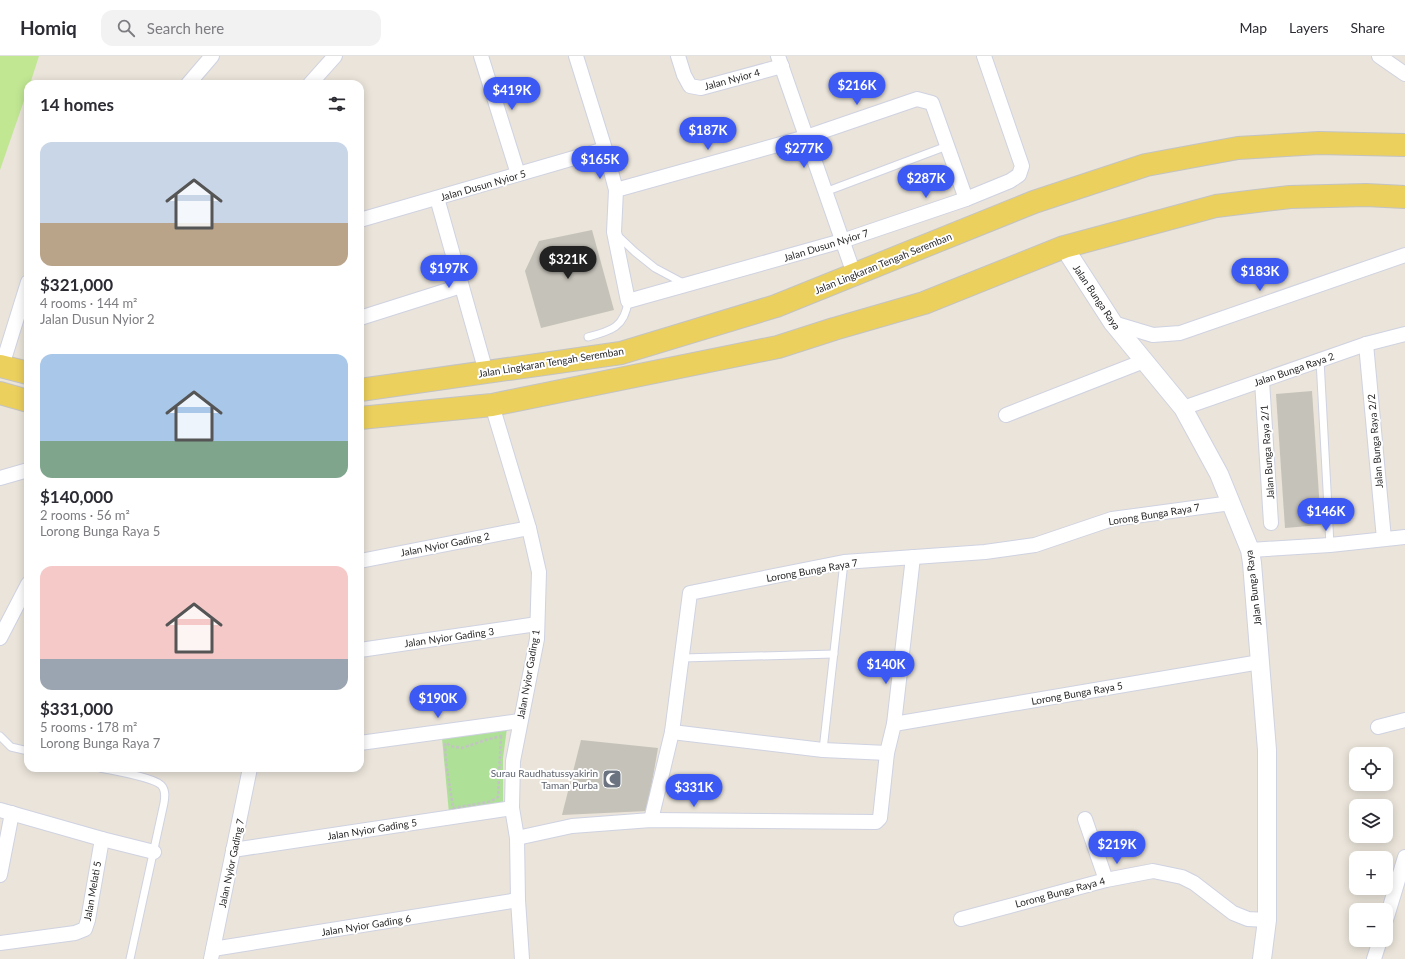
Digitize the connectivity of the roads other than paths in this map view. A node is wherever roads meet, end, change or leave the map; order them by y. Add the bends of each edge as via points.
1 (335, 56) edge
2 (481, 56) edge
3 (576, 56) edge
4 (678, 56) edge
5 (984, 56) edge
6 (1379, 56) edge
7 (209, 57) edge
8 (780, 61) edge
9 (1405, 74) edge
10 (191, 80) edge
11 (314, 80) edge
12 (806, 137) junction
13 (1405, 145) edge
14 (947, 146) junction
15 (606, 149) junction
16 (518, 174) junction
17 (616, 190) junction
18 (825, 192) junction
19 (437, 198) junction
20 (1405, 198) edge
21 (966, 199) junction
22 (364, 219) edge
23 (614, 232) junction
24 (842, 241) junction
25 (1064, 247) junction
26 (1405, 256) edge
27 (854, 274) junction
28 (687, 284) junction
29 (461, 286) junction
30 (24, 294) edge
31 (628, 301) junction
32 (364, 317) edge
33 (1113, 323) junction
34 (1405, 334) edge
35 (588, 337) dead end
36 (1366, 344) junction
37 (1320, 360) junction
38 (1144, 361) junction
39 (1, 366) edge
40 (24, 372) edge
41 (486, 372) junction
42 (1262, 381) junction
43 (364, 389) edge
44 (0, 393) edge
45 (24, 400) edge
46 (492, 405) junction
47 (1183, 408) junction
48 (1006, 415) dead end
49 (364, 418) edge
50 (24, 471) edge
51 (0, 478) edge
52 (1231, 503) junction
53 (1271, 523) dead end
54 (529, 528) junction
55 (1405, 537) edge
56 (1384, 539) junction
57 (1330, 545) junction
58 (1250, 550) junction
59 (913, 557) junction
60 (364, 560) edge
61 (844, 562) junction
62 (24, 592) edge
63 (537, 624) junction
64 (0, 638) edge
65 (364, 649) edge
66 (834, 654) junction
67 (682, 658) junction
68 (1260, 662) junction
69 (1405, 720) edge
70 (520, 721) junction
71 (894, 724) junction
72 (1378, 727) dead end
73 (672, 732) junction
74 (0, 736) edge
75 (364, 742) edge
76 (24, 750) edge
77 (823, 750) junction
78 (887, 753) junction
79 (117, 772) edge
80 (249, 772) edge
81 (512, 808) junction
82 (6, 812) edge
83 (1085, 819) dead end
84 (651, 820) junction
85 (517, 838) junction
86 (102, 839) junction
87 (233, 850) junction
88 (154, 852) junction
89 (1405, 857) edge
90 (0, 875) edge
91 (1106, 880) junction
92 (518, 900) junction
93 (1391, 903) edge
94 (961, 918) dead end
95 (1267, 920) junction
96 (0, 943) edge
97 (1378, 947) edge
98 (212, 954) edge
99 (130, 959) edge
100 (522, 959) edge
101 (1262, 959) edge
102 (1374, 959) edge

1 - 11 street
2 - 16 street
3 - 15 street
4 - 8 street, Jalan Nyior 4 via 690,86 701,88
5 - 21 street, Jalan Dusun Nyior 7 via 1022,166 1019,175 1010,181
6 - 9 street
7 - 10 street
8 - 12 street
12 - 14 street via 917,99 932,104
12 - 17 street
12 - 18 street
13 - 27 main road, Jalan Lingkaran Tengah Seremban via 1319,143 1238,148 1146,165 1034,202
14 - 18 lane
14 - 21 street
15 - 16 street, Jalan Dusun Nyior 5
15 - 17 street
16 - 19 street, Jalan Dusun Nyior 5
17 - 23 street
18 - 24 street
19 - 22 street, Jalan Dusun Nyior 5
19 - 29 street
20 - 25 main road via 1366,195 1290,197 1216,206
21 - 24 street, Jalan Dusun Nyior 7
23 - 28 lane via 655,268
23 - 31 street
24 - 27 street
24 - 28 street, Jalan Dusun Nyior 7
25 - 33 street, Jalan Bunga Raya
25 - 46 main road via 924,303 778,347
26 - 33 street via 1180,333 1153,335
27 - 41 main road, Jalan Lingkaran Tengah Seremban via 776,306 621,353
28 - 31 street, Jalan Dusun Nyior 7
29 - 32 street
29 - 41 street
30 - 39 street
31 - 35 lane via 627,311 620,323 608,332
33 - 38 street, Jalan Bunga Raya
34 - 36 street, Jalan Bunga Raya 2
36 - 37 street, Jalan Bunga Raya 2
36 - 56 street, Jalan Bunga Raya 2/2
37 - 42 street, Jalan Bunga Raya 2
37 - 57 lane
38 - 47 street, Jalan Bunga Raya
38 - 48 street
39 - 40 main road
41 - 43 main road, Jalan Lingkaran Tengah Seremban
42 - 47 street, Jalan Bunga Raya 2
42 - 53 street, Jalan Bunga Raya 2/1
44 - 45 main road
46 - 49 main road
46 - 54 street, Jalan Nyior Gading 1
47 - 52 street, Jalan Bunga Raya via 1220,474
50 - 51 street
52 - 58 street, Jalan Bunga Raya
52 - 59 street, Lorong Bunga Raya 7 via 1112,519 1035,545 985,552
54 - 60 street, Jalan Nyior Gading 2
54 - 63 street, Jalan Nyior Gading 1 via 539,572
55 - 56 street
56 - 57 street
57 - 58 street
58 - 68 street, Jalan Bunga Raya
59 - 61 street, Lorong Bunga Raya 7
59 - 71 street
61 - 66 lane
61 - 67 street, Lorong Bunga Raya 7 via 690,593
62 - 64 street
63 - 65 street, Jalan Nyior Gading 3
63 - 70 street, Jalan Nyior Gading 1 via 537,639
66 - 67 lane
66 - 77 lane
67 - 73 street, Lorong Bunga Raya 7
68 - 71 street, Lorong Bunga Raya 5
68 - 95 street, Jalan Bunga Raya via 1267,750
69 - 72 street
70 - 75 street
70 - 81 street, Jalan Nyior Gading 1 via 513,761
71 - 78 street
73 - 77 street
73 - 84 street, Lorong Bunga Raya 7
74 - 76 lane via 11,747
77 - 78 street
78 - 84 street via 880,818 876,822
79 - 88 lane via 152,780 162,786 165,793 164,803
80 - 87 street, Jalan Nyior Gading 7
81 - 85 street, Jalan Nyior Gading 1
81 - 87 street, Jalan Nyior Gading 5
82 - 86 street
82 - 90 street
83 - 91 street
84 - 85 street via 572,826
85 - 92 street, Jalan Nyior Gading 1
86 - 88 street
86 - 96 street, Jalan Melati 5 via 85,929 75,933
87 - 98 street, Jalan Nyior Gading 7
88 - 99 lane
89 - 93 street
91 - 94 street, Lorong Bunga Raya 4
91 - 95 street, Lorong Bunga Raya 4 via 1153,871 1182,877 1194,883 1233,913 1248,919
92 - 98 street, Jalan Nyior Gading 6
92 - 100 street, Jalan Nyior Gading 1
95 - 101 street, Jalan Bunga Raya
97 - 102 street

